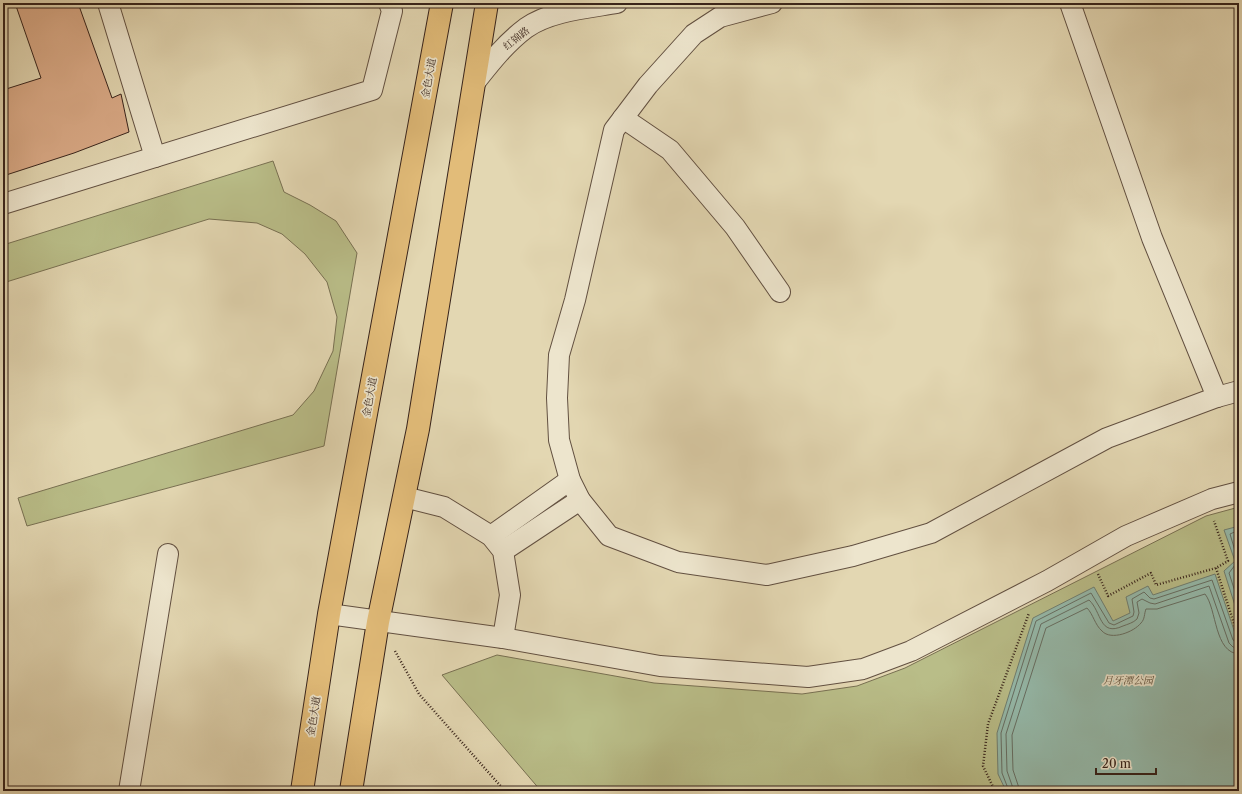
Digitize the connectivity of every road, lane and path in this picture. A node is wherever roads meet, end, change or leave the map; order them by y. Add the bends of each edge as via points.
1 (108, 3) edge
2 (389, 3) edge
3 (442, 3) edge
4 (487, 3) edge
5 (617, 3) edge
6 (772, 3) edge
7 (1070, 3) edge
8 (476, 81) junction
9 (623, 118) junction
10 (155, 157) junction
11 (3, 204) edge
12 (780, 292) dead end
13 (1239, 391) edge
14 (1217, 397) junction
15 (570, 480) junction
16 (1239, 492) edge
17 (404, 497) junction
18 (580, 500) junction
19 (1220, 519) dead end
20 (497, 544) junction
21 (168, 554) dead end
22 (1216, 568) junction
23 (1092, 577) dead end
24 (1035, 609) dead end
25 (329, 614) junction
26 (378, 622) junction
27 (503, 638) junction
28 (1239, 639) edge
29 (130, 791) edge
30 (302, 791) edge
31 (351, 791) edge
32 (505, 791) edge
33 (995, 791) edge

1 - 10 street
2 - 10 street via 392,11 372,90
3 - 25 main road, 金色大道
4 - 8 main road
5 - 8 street, 红锦路 via 550,17 527,28 501,50
6 - 9 street via 720,16 694,34 648,85
7 - 14 street via 1152,238
8 - 17 main road via 418,429
9 - 12 street via 670,150 735,227
9 - 15 street via 614,130 575,300 559,355 559,440
10 - 11 street
13 - 14 street
14 - 18 street via 1107,438 931,533 853,556 767,575 678,562 610,536
15 - 18 street
15 - 20 street
16 - 27 street via 1212,499 1126,536 1047,581 911,651 862,669 808,677 660,666
17 - 20 street via 444,507
17 - 26 main road
18 - 20 street
19 - 22 path via 1213,521 1228,561
20 - 27 street via 510,595
21 - 29 street
22 - 23 path via 1156,585 1151,573 1108,596 1098,573
22 - 28 path
24 - 33 path via 1029,612 988,724 983,766
25 - 26 street
25 - 30 main road, 金色大道
26 - 27 street
26 - 31 main road
26 - 32 path via 420,694

